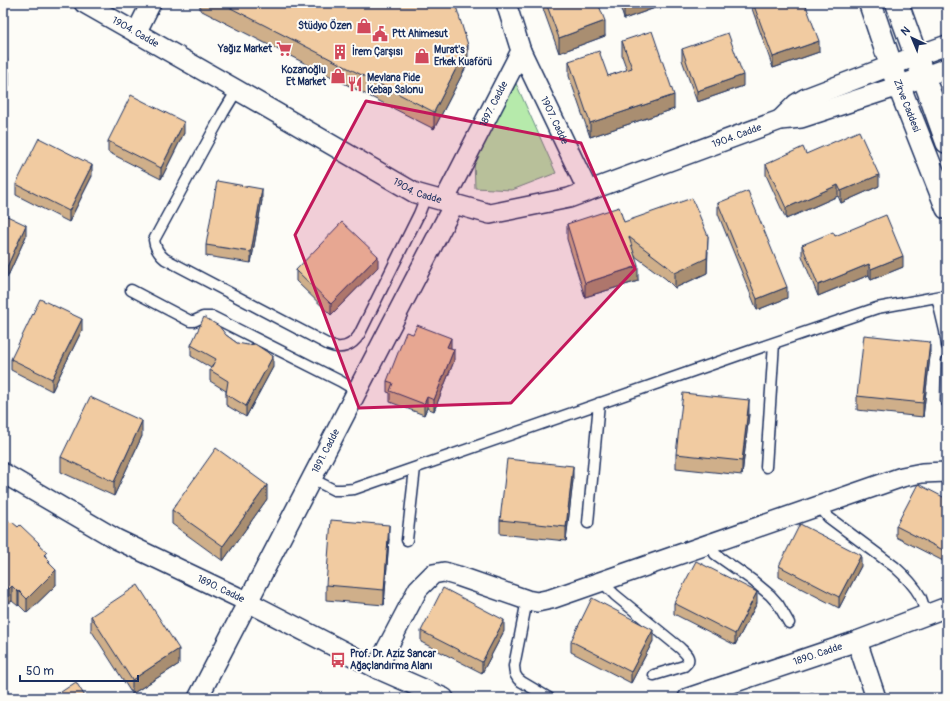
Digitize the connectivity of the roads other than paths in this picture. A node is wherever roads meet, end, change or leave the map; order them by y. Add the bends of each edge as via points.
1 (84, 3) edge
2 (151, 3) edge
3 (506, 3) edge
4 (870, 3) edge
5 (897, 3) edge
6 (136, 33) junction
7 (947, 45) edge
8 (521, 51) junction
9 (916, 56) junction
10 (891, 66) junction
11 (947, 68) edge
12 (924, 77) junction
13 (899, 86) junction
14 (237, 90) junction
15 (780, 120) junction
16 (947, 142) edge
17 (588, 191) junction
18 (426, 196) junction
19 (449, 203) junction
20 (947, 208) edge
21 (131, 290) dead end
22 (942, 296) edge
23 (774, 343) junction
24 (947, 346) edge
25 (947, 361) edge
26 (357, 391) junction
27 (946, 401) dead end
28 (599, 403) junction
29 (766, 467) dead end
30 (415, 468) junction
31 (3, 472) edge
32 (947, 472) edge
33 (312, 479) junction
34 (821, 506) junction
35 (588, 523) dead end
36 (406, 540) dead end
37 (711, 544) junction
38 (604, 581) junction
39 (527, 600) junction
40 (248, 602) junction
41 (947, 607) edge
42 (926, 615) junction
43 (789, 623) dead end
44 (857, 641) junction
45 (378, 668) junction
46 (654, 675) dead end
47 (198, 698) edge
48 (444, 698) edge
49 (549, 698) edge
50 (688, 698) edge
51 (876, 698) edge

1 - 6 street, 1904. Cadde
2 - 6 street
3 - 8 street
4 - 10 main road, Zirve Caddesi
5 - 9 main road
6 - 14 street, 1904. Cadde
7 - 9 street, 1904. Cadde
8 - 17 street, 1907. Cadde
8 - 19 street, 1897. Cadde
9 - 10 street, 1904. Cadde
9 - 12 main road
10 - 13 main road, Zirve Caddesi
10 - 15 street, 1904. Cadde via 806,98
11 - 12 street, 1904. Cadde
12 - 13 street, 1904. Cadde
12 - 16 main road
13 - 15 street, 1904. Cadde via 801,118
13 - 20 main road, Zirve Caddesi
14 - 18 street, 1904. Cadde via 415,193
14 - 18 lane via 154,240 157,250 165,260 329,345 343,347 352,343 359,335
15 - 17 street, 1904. Cadde
17 - 19 street, 1904. Cadde via 569,198 490,214
18 - 19 street, 1904. Cadde
19 - 26 street, 1891. Cadde
21 - 26 lane via 190,321 213,317
22 - 23 lane via 877,308
22 - 24 lane
23 - 28 lane
23 - 29 lane
25 - 27 lane
26 - 33 street, 1891. Cadde
28 - 30 lane
28 - 35 lane
30 - 33 lane via 354,489 334,490
30 - 36 lane
31 - 40 street, 1890. Cadde via 116,538
32 - 34 street via 902,477
33 - 40 street, 1891. Cadde
34 - 37 street
34 - 42 lane via 828,517 904,574 920,597
37 - 38 street
37 - 43 lane via 715,554 770,595
38 - 39 street via 551,599 537,602
38 - 46 lane via 615,595 687,654 688,660 684,666
39 - 45 street via 444,572 433,574 418,589
39 - 49 lane via 514,670 518,679
40 - 45 street, 1890. Cadde
40 - 47 street, 1891. Cadde
41 - 42 street, 1890. Cadde
42 - 44 street, 1890. Cadde
44 - 50 street, 1890. Cadde
44 - 51 street
45 - 48 street, 1890. Cadde

